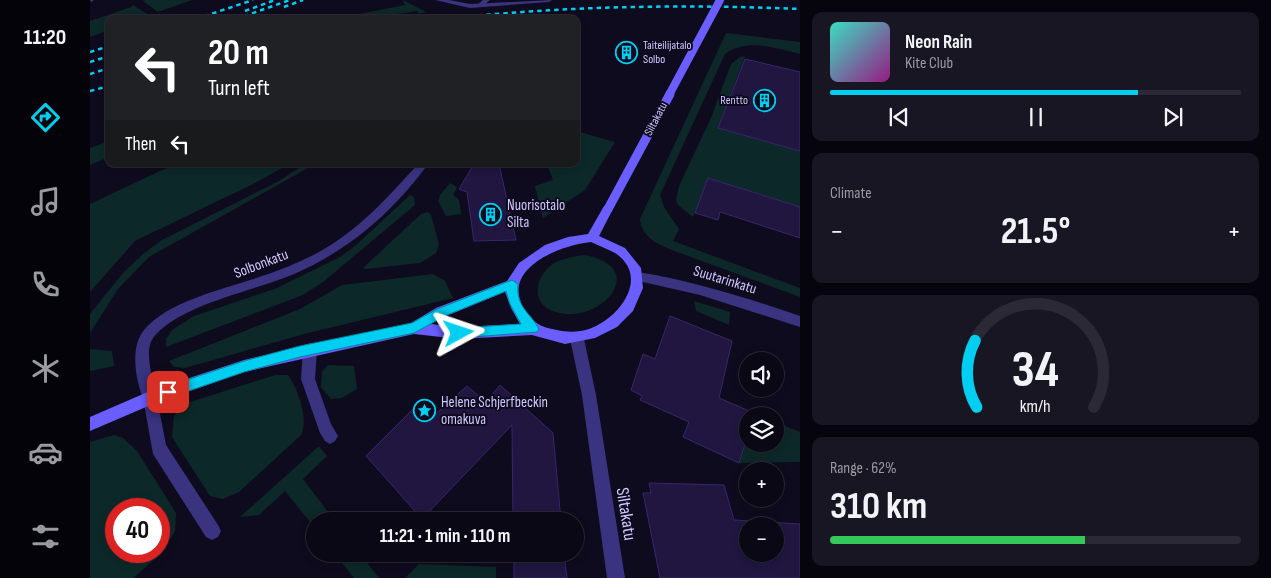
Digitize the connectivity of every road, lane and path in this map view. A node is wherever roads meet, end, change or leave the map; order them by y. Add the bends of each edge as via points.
1 (438, 0) edge
2 (535, 0) edge
3 (548, 0) edge
4 (720, 0) edge
5 (539, 1) edge
6 (482, 2) edge
7 (511, 2) edge
8 (421, 167) edge
9 (592, 238) junction
10 (638, 277) junction
11 (512, 284) junction
12 (800, 322) edge
13 (414, 328) junction
14 (533, 329) junction
15 (577, 339) junction
16 (310, 350) junction
17 (150, 398) junction
18 (90, 424) edge
19 (330, 436) dead end
20 (212, 531) dead end
21 (616, 578) edge

1 - 6 street via 464,6
2 - 5 street
3 - 5 street
4 - 9 street, Siltakatu, bridge
5 - 7 street
6 - 7 street
8 - 17 street, Solbonkatu via 359,232 338,246 297,268 189,307 166,319 147,335 143,352
9 - 10 street via 610,243 625,254
9 - 11 street via 564,242 539,254 525,264
10 - 12 street, Suutarinkatu via 687,285
10 - 15 street via 636,295 624,312 594,334
11 - 13 street via 441,312
11 - 14 street via 515,304
13 - 14 street via 459,333
13 - 16 street
14 - 15 street via 558,338
15 - 21 street, Siltakatu via 589,395
16 - 17 street via 244,366
16 - 19 street via 308,379
17 - 18 street
17 - 20 street, Solbonkatu via 159,448

